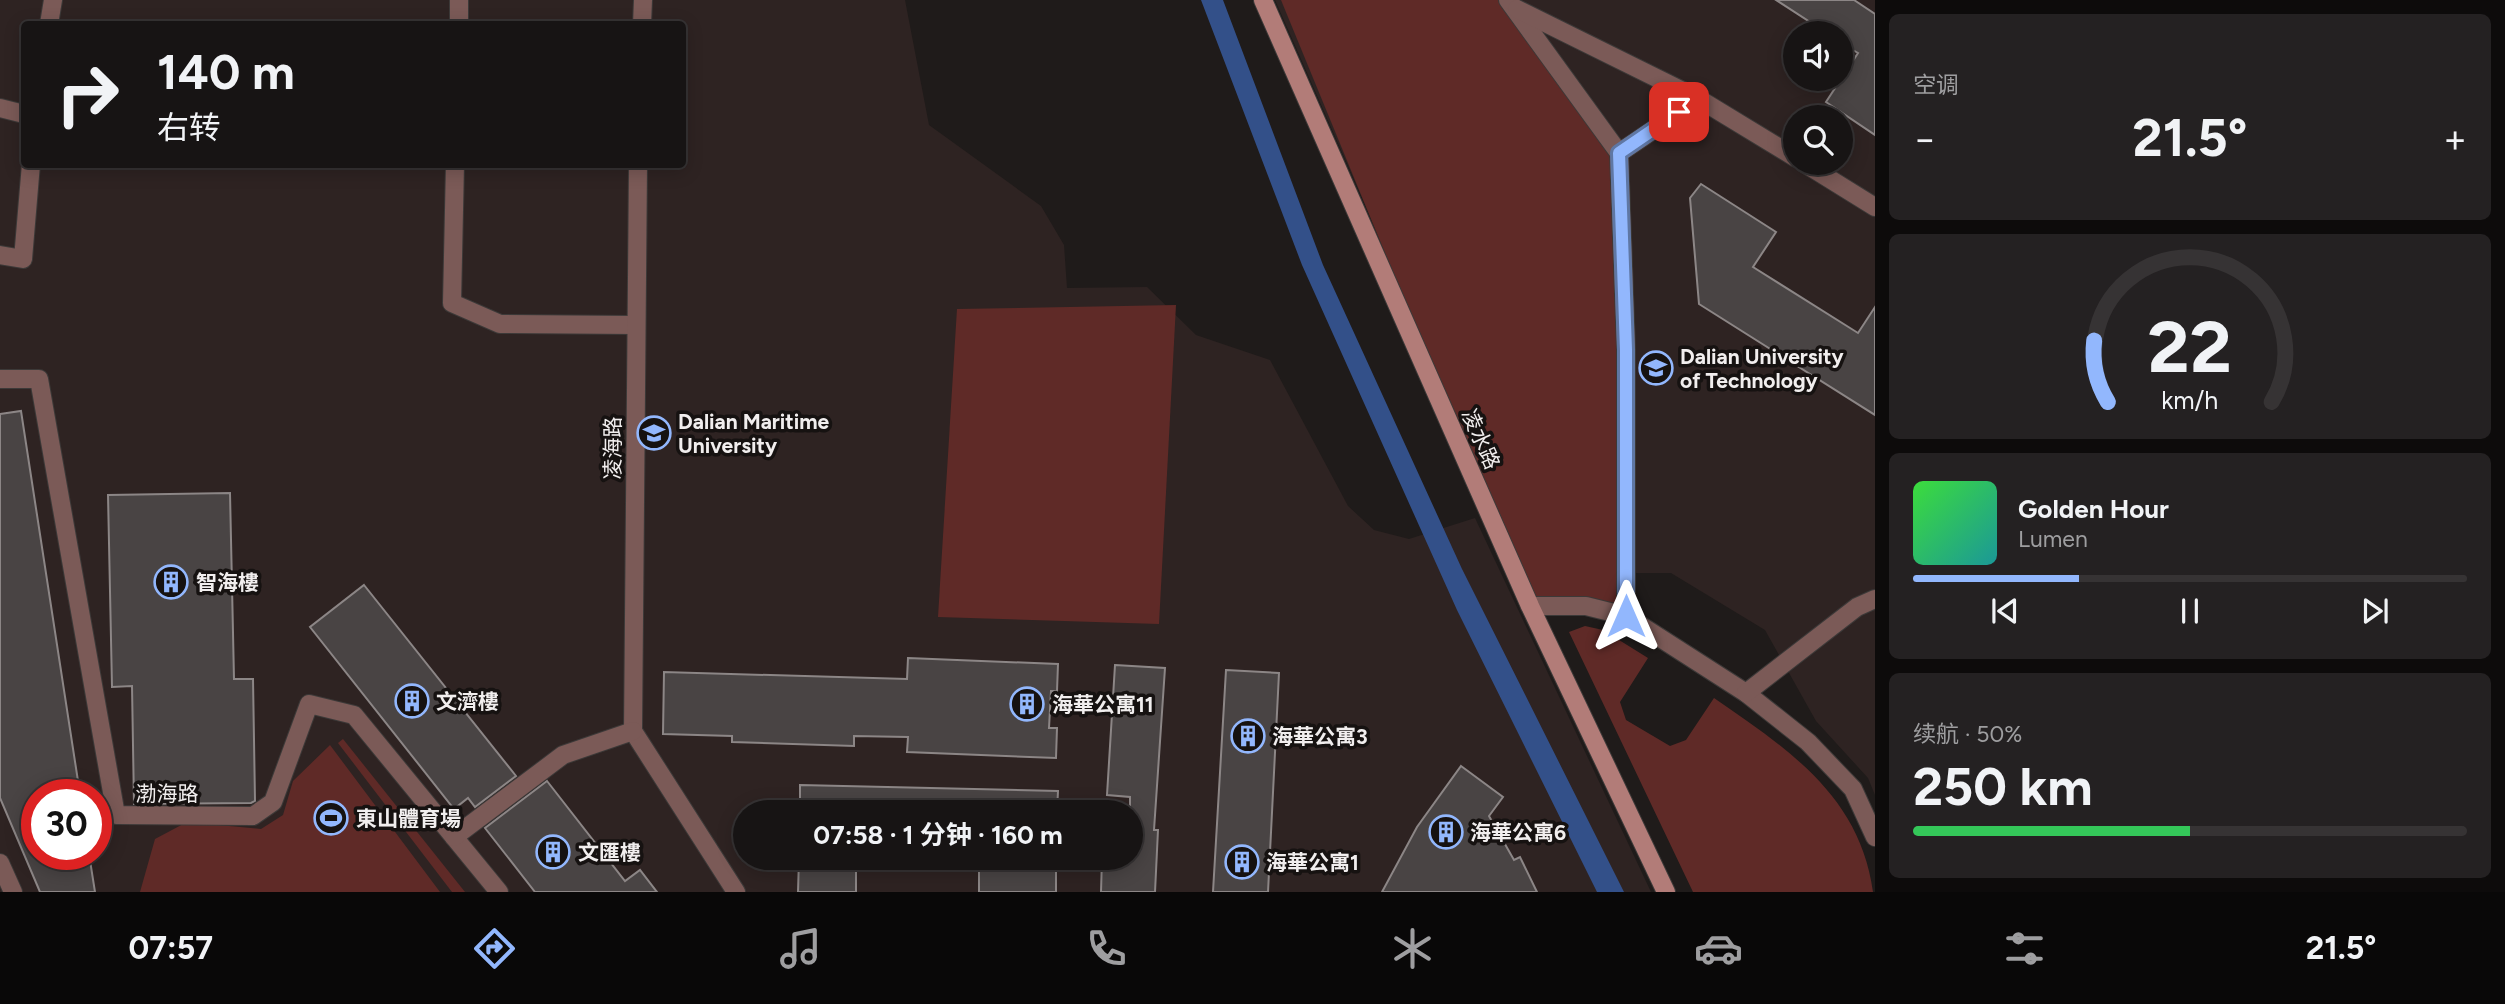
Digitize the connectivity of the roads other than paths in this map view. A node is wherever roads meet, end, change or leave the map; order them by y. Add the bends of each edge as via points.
1 (53, 0) edge
2 (459, 0) edge
3 (643, 0) edge
4 (1263, 0) edge
5 (1510, 4) edge
6 (50, 21) edge
7 (459, 21) edge
8 (642, 21) edge
9 (1699, 99) junction
10 (0, 108) edge
11 (21, 113) edge
12 (1783, 150) edge
13 (1619, 153) junction
14 (31, 168) edge
15 (455, 168) edge
16 (638, 168) edge
17 (1824, 175) edge
18 (1875, 206) edge
19 (0, 255) edge
20 (635, 325) junction
21 (0, 379) edge
22 (1875, 599) edge
23 (1530, 606) junction
24 (1626, 616) junction
25 (1746, 693) junction
26 (633, 731) junction
27 (454, 837) junction
28 (1875, 837) edge
29 (0, 863) edge
30 (12, 892) edge
31 (499, 892) edge
32 (736, 892) edge
33 (1666, 892) edge

1 - 6 street
2 - 7 street
3 - 8 street
4 - 23 main road, 凌水路
5 - 9 street
5 - 13 street
9 - 12 street
9 - 13 street
10 - 11 street
13 - 24 street via 1626,350
14 - 19 street via 23,259
15 - 20 street via 452,303 500,324
16 - 20 street, 凌海路
17 - 18 street
20 - 26 street, 凌海路
21 - 27 street, 渤海路 via 39,379 116,815 253,816 273,802 309,704 354,715
22 - 25 street via 1857,607
23 - 24 street via 1586,606
23 - 33 main road, 凌水路
24 - 25 street
25 - 28 street via 1808,742 1853,789
26 - 27 street via 563,755
26 - 32 street
27 - 31 street, 渤海路
29 - 30 street

